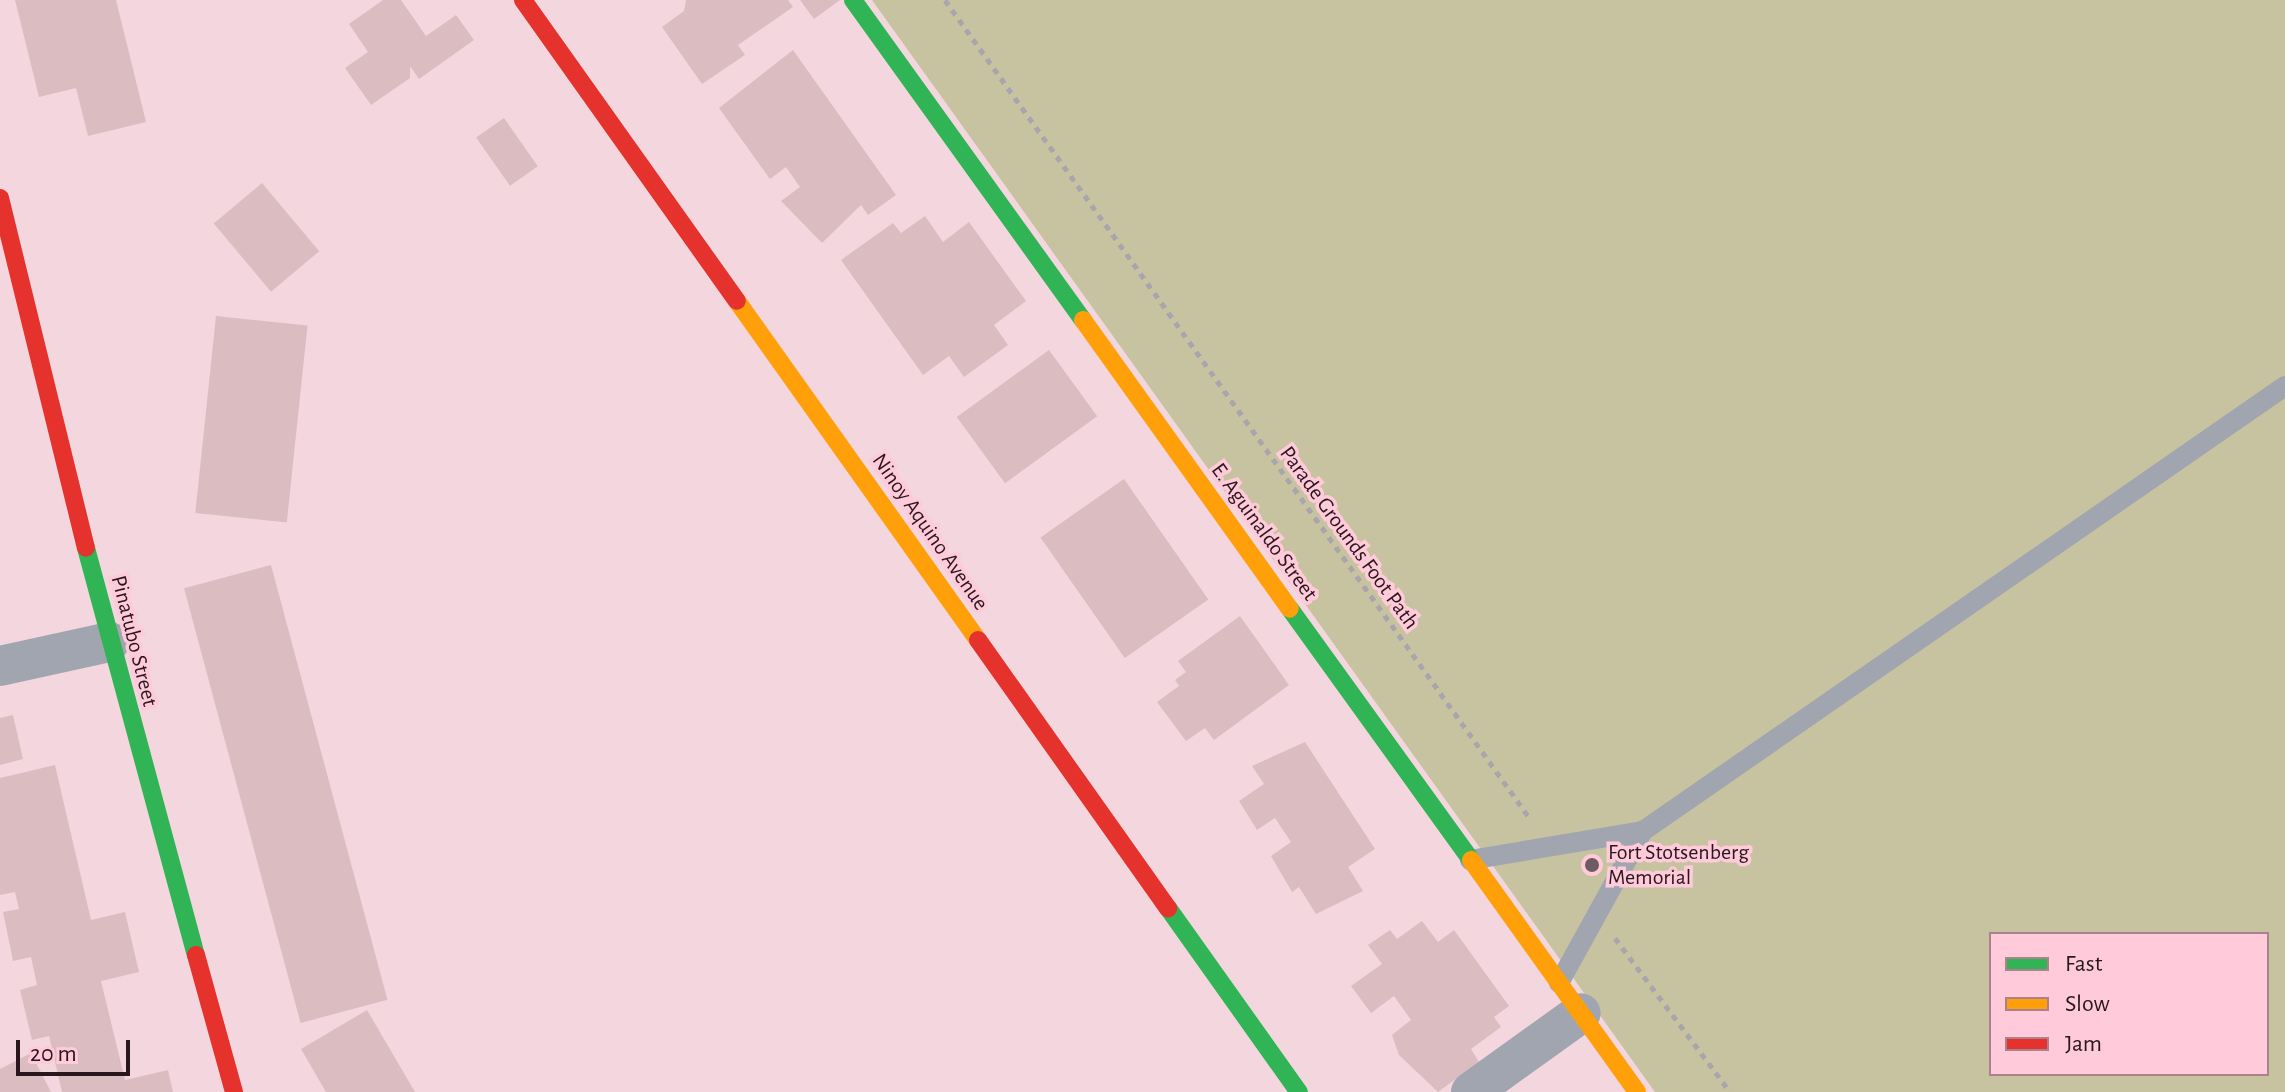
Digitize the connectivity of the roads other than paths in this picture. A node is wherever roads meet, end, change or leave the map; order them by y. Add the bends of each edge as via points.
1 (523, 0) edge
2 (853, 0) edge
3 (0, 198) edge
4 (2285, 386) edge
5 (109, 642) junction
6 (0, 666) edge
7 (1643, 831) junction
8 (1470, 860) junction
9 (1570, 998) junction
10 (234, 1092) edge
11 (1299, 1092) edge
12 (1471, 1092) edge
13 (1637, 1092) edge

1 - 11 street, Ninoy Aquino Avenue
2 - 8 street, E. Aguinaldo Street
3 - 5 street, Pinatubo Street
4 - 7 lane
5 - 6 street
5 - 10 street, Pinatubo Street
7 - 8 lane
7 - 9 lane via 1600,918
8 - 9 street, E. Aguinaldo Street
9 - 12 street
9 - 13 street, E. Aguinaldo Street

